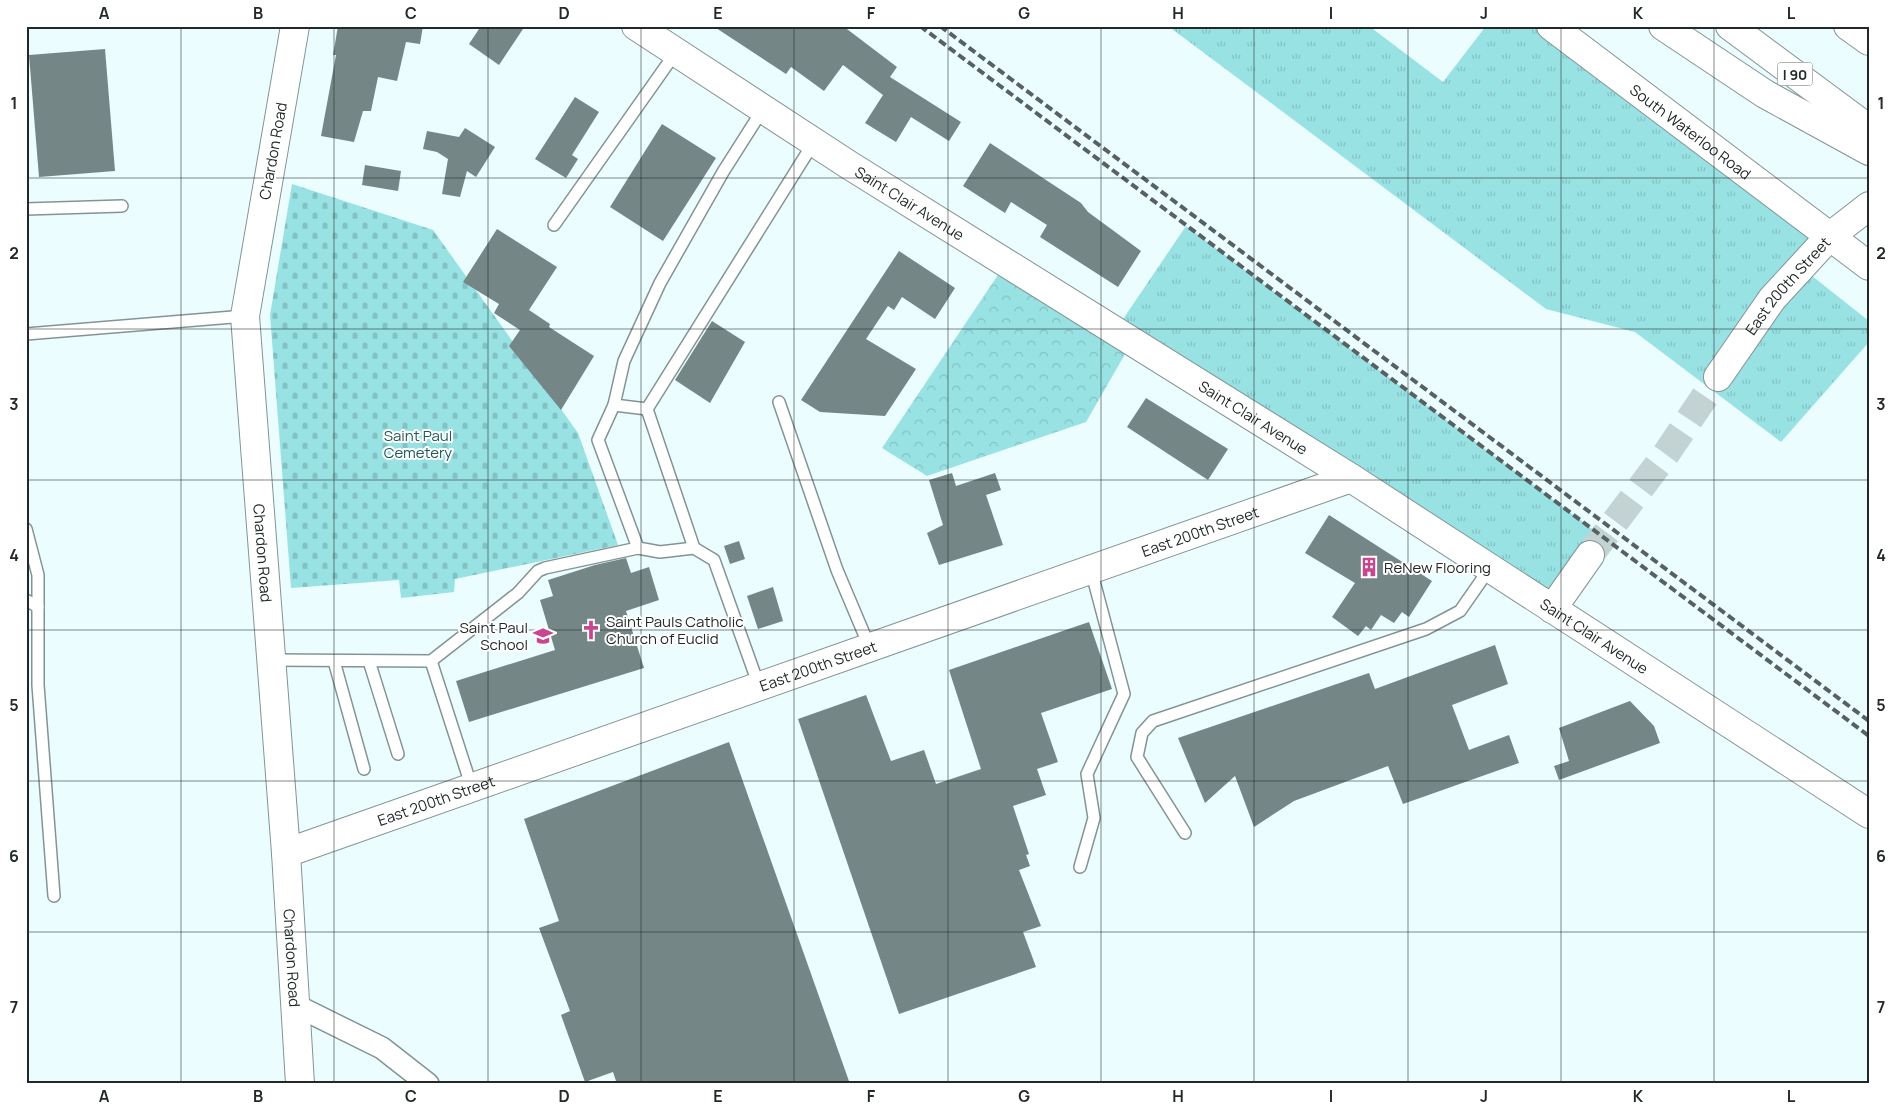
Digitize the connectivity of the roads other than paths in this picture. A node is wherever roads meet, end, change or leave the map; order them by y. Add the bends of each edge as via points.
1 (295, 26) edge
2 (636, 26) edge
3 (1551, 26) edge
4 (1663, 26) edge
5 (1730, 26) edge
6 (1848, 26) edge
7 (1869, 41) edge
8 (676, 52) junction
9 (763, 109) junction
10 (1856, 128) edge
11 (814, 142) junction
12 (1869, 151) edge
13 (122, 206) dead end
14 (1869, 206) edge
15 (26, 209) edge
16 (554, 225) dead end
17 (1829, 237) junction
18 (1869, 266) edge
19 (245, 316) junction
20 (26, 334) edge
21 (1718, 377) tunnel mouth
22 (779, 402) dead end
23 (614, 405) junction
24 (647, 409) junction
25 (1351, 478) junction
26 (26, 529) edge
27 (638, 548) junction
28 (694, 548) junction
29 (1590, 555) tunnel mouth
30 (1490, 568) junction
31 (1091, 570) junction
32 (26, 600) edge
33 (38, 607) junction
34 (1552, 609) junction
35 (870, 648) junction
36 (271, 660) junction
37 (334, 661) junction
38 (370, 661) junction
39 (431, 661) junction
40 (759, 686) junction
41 (398, 754) dead end
42 (364, 769) dead end
43 (472, 788) junction
44 (1869, 814) edge
45 (1185, 833) dead end
46 (286, 853) junction
47 (1080, 868) dead end
48 (54, 896) dead end
49 (295, 1005) junction
50 (300, 1084) edge
51 (428, 1084) edge

1 - 19 main road, Chardon Road
2 - 8 main road, Saint Clair Avenue
3 - 17 main road, South Waterloo Road
4 - 10 main road via 1765,94
5 - 10 main road, I 90
6 - 7 main road
8 - 9 main road, Saint Clair Avenue
8 - 16 lane
9 - 11 main road, Saint Clair Avenue
9 - 23 lane via 660,283 624,362
10 - 12 main road
11 - 24 lane
11 - 25 main road, Saint Clair Avenue
13 - 15 lane
14 - 17 main road, East 200th Street
17 - 18 main road, South Waterloo Road
17 - 21 main road, East 200th Street via 1772,299
19 - 20 lane
19 - 36 main road, Chardon Road
22 - 35 lane via 837,570
23 - 24 lane
23 - 27 lane via 598,440
24 - 28 lane
25 - 30 main road, Saint Clair Avenue
25 - 31 main road, East 200th Street
26 - 33 lane via 38,575
27 - 28 lane via 660,552
27 - 39 lane via 538,571 518,593
28 - 40 lane via 714,560
29 - 34 main road
30 - 34 main road, Saint Clair Avenue
30 - 45 lane via 1460,610 1426,629 1153,721 1142,733 1137,758
31 - 35 main road, East 200th Street
31 - 47 lane via 1124,694 1087,774 1094,818
32 - 33 lane
33 - 48 lane via 38,685
34 - 44 main road, Saint Clair Avenue
35 - 40 main road, East 200th Street
36 - 37 lane
36 - 46 main road, Chardon Road
37 - 38 lane
37 - 42 lane
38 - 39 lane
38 - 41 lane
39 - 43 lane
40 - 43 main road, East 200th Street
43 - 46 main road, East 200th Street
46 - 49 main road, Chardon Road
49 - 50 main road, Chardon Road
49 - 51 street via 382,1048

